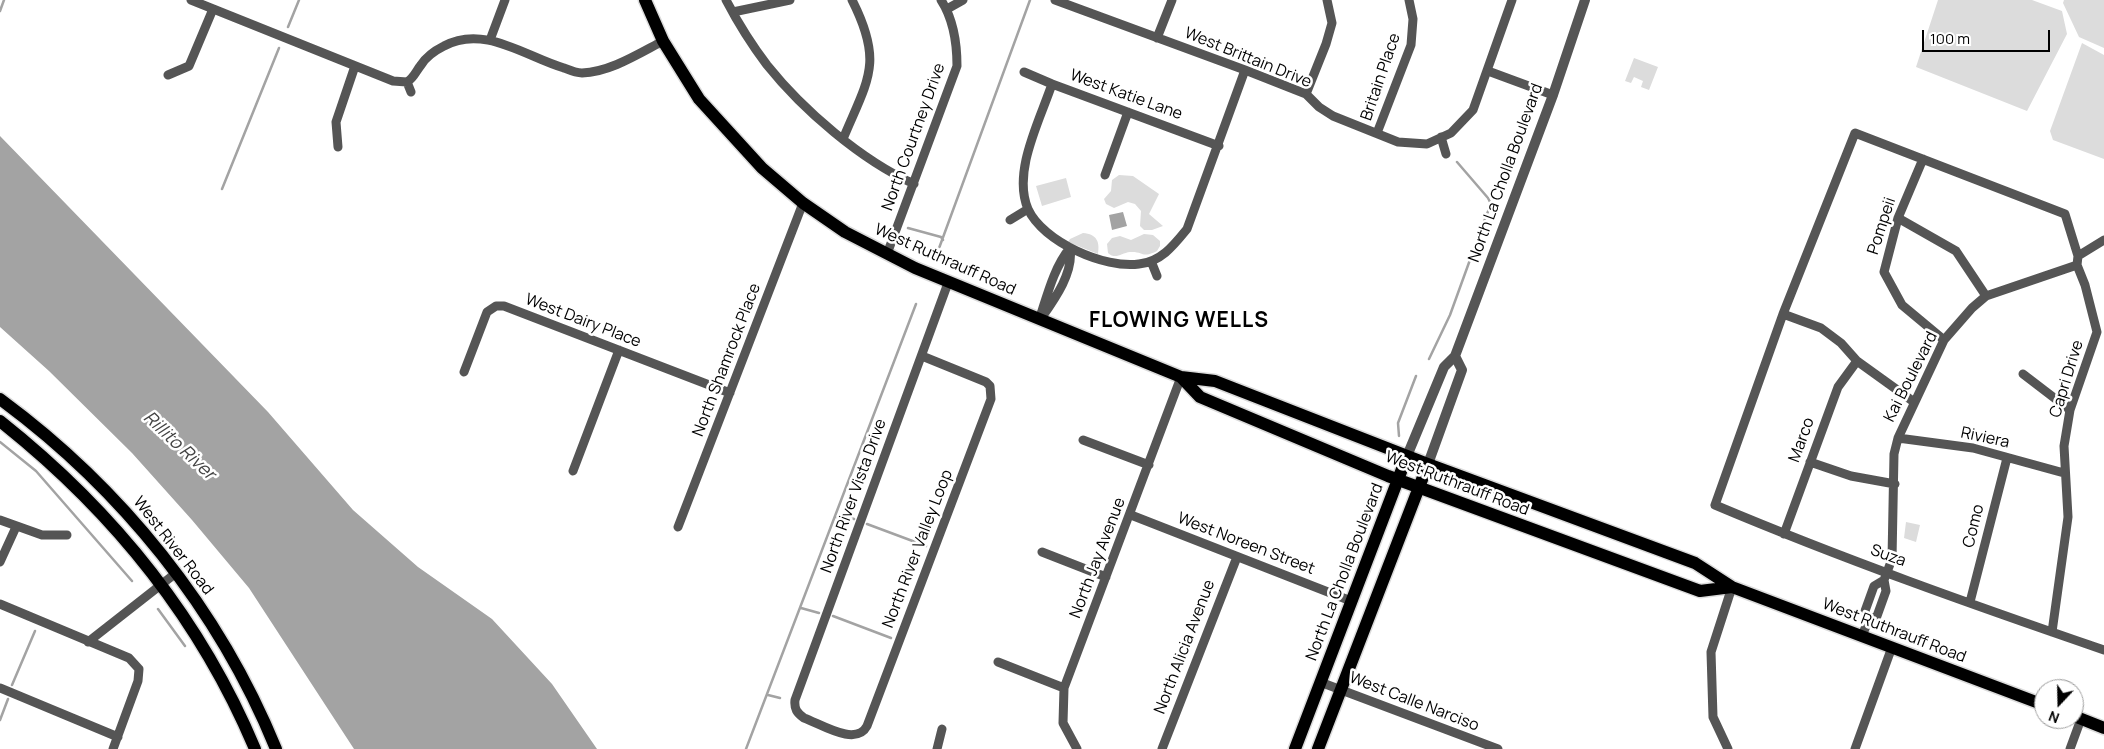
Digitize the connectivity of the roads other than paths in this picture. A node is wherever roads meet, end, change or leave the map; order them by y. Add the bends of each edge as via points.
1 (191, 0) edge
2 (505, 0) edge
3 (645, 0) edge
4 (726, 0) edge
5 (790, 0) edge
6 (852, 0) edge
7 (942, 0) edge
8 (963, 0) edge
9 (1055, 0) edge
10 (1086, 0) edge
11 (1172, 0) edge
12 (1327, 0) edge
13 (1409, 0) edge
14 (1512, 0) edge
15 (1584, 0) edge
16 (213, 9) junction
17 (947, 9) junction
18 (1082, 10) junction
19 (733, 12) junction
20 (1157, 38) junction
21 (490, 40) junction
22 (663, 42) junction
23 (355, 66) junction
24 (1245, 70) junction
25 (1488, 71) junction
26 (1024, 72) dead end
27 (168, 76) dead end
28 (407, 82) junction
29 (1052, 84) junction
30 (411, 92) dead end
31 (1306, 94) junction
32 (1553, 95) junction
33 (1128, 112) junction
34 (1378, 133) junction
35 (1441, 137) junction
36 (843, 139) junction
37 (1219, 146) junction
38 (338, 147) dead end
39 (1446, 154) dead end
40 (1923, 159) junction
41 (1105, 175) dead end
42 (914, 184) junction
43 (803, 204) junction
44 (1028, 209) junction
45 (1898, 218) junction
46 (1010, 220) dead end
47 (2104, 240) edge
48 (1070, 248) junction
49 (887, 254) junction
50 (1151, 261) junction
51 (2078, 261) junction
52 (1157, 276) dead end
53 (948, 283) junction
54 (1986, 296) junction
55 (1783, 314) junction
56 (1040, 320) junction
57 (1944, 340) junction
58 (619, 350) junction
59 (922, 356) junction
60 (1456, 356) junction
61 (1857, 361) junction
62 (464, 372) dead end
63 (2023, 374) dead end
64 (1181, 378) junction
65 (730, 393) junction
66 (0, 398) edge
67 (1914, 402) junction
68 (2070, 410) junction
69 (0, 421) edge
70 (1898, 438) junction
71 (1083, 440) dead end
72 (1407, 456) junction
73 (2007, 458) junction
74 (1810, 462) junction
75 (1428, 464) junction
76 (1149, 465) junction
77 (573, 471) dead end
78 (2064, 473) junction
79 (1397, 480) junction
80 (1894, 484) junction
81 (1419, 488) junction
82 (1130, 515) junction
83 (0, 520) edge
84 (678, 526) dead end
85 (16, 527) junction
86 (1784, 534) junction
87 (67, 535) dead end
88 (1042, 552) dead end
89 (1237, 557) junction
90 (0, 562) edge
91 (176, 573) junction
92 (1886, 576) junction
93 (1106, 577) junction
94 (162, 584) junction
95 (1732, 587) junction
96 (1351, 601) junction
97 (1970, 602) junction
98 (0, 604) edge
99 (1868, 621) junction
100 (2052, 632) junction
101 (1862, 636) junction
102 (88, 642) junction
103 (1892, 647) junction
104 (2104, 650) edge
105 (998, 662) dead end
106 (1320, 682) junction
107 (0, 688) edge
108 (1064, 688) junction
109 (1340, 690) junction
110 (2034, 701) edge
111 (804, 718) joint
112 (2084, 720) edge
113 (2104, 728) edge
114 (942, 729) dead end
115 (2075, 729) edge
116 (118, 737) junction
117 (113, 749) edge
118 (255, 749) edge
119 (276, 749) edge
120 (937, 749) edge
121 (1077, 749) edge
122 (1162, 749) edge
123 (1294, 749) edge
124 (1318, 749) edge
125 (1498, 749) edge
126 (1728, 749) edge
127 (1855, 749) edge
128 (2070, 749) edge

1 - 16 street
2 - 21 street
3 - 22 main road, West Ruthrauff Road
4 - 19 street
5 - 19 street
6 - 36 street via 865,26 872,53 870,76
7 - 17 street, North Courtney Drive
8 - 17 street
9 - 18 street, West Brittain Drive
10 - 18 street
11 - 20 street
12 - 31 street via 1332,23
13 - 34 street, Britain Place via 1413,19 1411,44
14 - 25 street
15 - 32 street, North La Cholla Boulevard
16 - 23 street
16 - 27 street via 189,66
17 - 42 street, North Courtney Drive via 957,41 957,66
18 - 20 street, West Brittain Drive
19 - 36 street via 767,65
20 - 24 street, West Brittain Drive
21 - 22 street via 580,73 602,70
21 - 28 street via 465,40 446,45 421,64
22 - 43 main road, West Ruthrauff Road via 699,99 762,168
23 - 28 street via 393,81
23 - 38 street via 336,122
24 - 31 street, West Brittain Drive
24 - 37 street
25 - 32 street
25 - 35 street via 1473,110 1450,133
26 - 29 street, West Katie Lane
28 - 30 street
29 - 33 street, West Katie Lane
29 - 44 street via 1024,163
31 - 34 street, West Brittain Drive via 1333,116
32 - 60 street, North La Cholla Boulevard
33 - 37 street, West Katie Lane
33 - 41 street
34 - 35 street, West Brittain Drive via 1398,142 1427,144
35 - 39 street
36 - 42 street via 863,155
37 - 50 street via 1187,229 1171,250
40 - 45 street, Pompeii
40 - 51 street, Capri Drive via 2065,214
40 - 55 street, Capri Drive via 1855,133
42 - 49 street, North Courtney Drive
43 - 49 main road, West Ruthrauff Road via 845,232
43 - 65 street, North Shamrock Place
44 - 46 street
44 - 48 street via 1041,227
45 - 54 street via 1956,251
45 - 57 street, Pompeii via 1884,272 1902,305
47 - 51 street, Kai Boulevard
48 - 50 street via 1115,264
48 - 56 street via 1072,259 1056,298
49 - 53 main road, West Ruthrauff Road
50 - 52 street
51 - 54 street, Kai Boulevard
51 - 68 street, Capri Drive via 2097,332
53 - 56 main road, West Ruthrauff Road
53 - 59 street, North River Vista Drive
54 - 57 street, Kai Boulevard
55 - 61 street via 1821,328 1840,342
55 - 86 street, Suza via 1716,505
56 - 64 main road, West Ruthrauff Road
57 - 67 street, Kai Boulevard
58 - 62 street, West Dairy Place via 496,306 486,312
58 - 65 street, West Dairy Place
58 - 77 street
59 - 111 street, North River Vista Drive via 796,694 792,711
59 - 111 street, North River Valley Loop via 981,380 994,389 991,400 862,736 848,735
60 - 72 street, North La Cholla Boulevard via 1444,367
60 - 75 street, North La Cholla Boulevard via 1462,370
61 - 67 street
61 - 74 street, Marco via 1838,387
63 - 68 street
64 - 72 main road, West Ruthrauff Road via 1215,381
64 - 76 street, North Jay Avenue
64 - 79 main road, West Ruthrauff Road via 1200,396
65 - 84 street, North Shamrock Place
66 - 91 main road, West River Road via 93,478
67 - 70 street, Kai Boulevard
68 - 78 street, Capri Drive via 2064,446
69 - 94 main road, West River Road via 85,495
70 - 73 street, Riviera via 1973,448
70 - 80 street, Kai Boulevard via 1894,454
71 - 76 street
72 - 75 main road, West Ruthrauff Road
72 - 79 main road, North La Cholla Boulevard
73 - 78 street, Riviera
73 - 97 street, Como
74 - 80 street via 1851,476
74 - 86 street, Marco
75 - 81 main road, North La Cholla Boulevard
75 - 95 main road, West Ruthrauff Road via 1695,563
76 - 82 street, North Jay Avenue
78 - 100 street, Capri Drive via 2068,517
79 - 81 main road, West Ruthrauff Road
79 - 96 main road, North La Cholla Boulevard
80 - 92 street, Kai Boulevard via 1892,559
81 - 95 main road, West Ruthrauff Road via 1700,591
81 - 109 main road, North La Cholla Boulevard
82 - 89 street, West Noreen Street
82 - 93 street, North Jay Avenue
83 - 85 street
85 - 87 street via 42,535
85 - 90 street
86 - 92 street, Suza
88 - 93 street
89 - 96 street, West Noreen Street
89 - 122 street, North Alicia Avenue
91 - 94 street
91 - 119 main road, West River Road via 231,657
92 - 97 street, Suza
92 - 99 street, Kai Boulevard via 1886,591 1877,616
92 - 99 street, Kai Boulevard via 1874,586 1865,611
93 - 108 street, North Jay Avenue
94 - 102 street
94 - 118 main road, West River Road via 223,681
95 - 101 main road, West Ruthrauff Road
95 - 126 street via 1711,652 1713,717
96 - 106 main road, North La Cholla Boulevard
97 - 100 street, Suza
98 - 102 street
99 - 101 street, Kai Boulevard
100 - 104 street, Suza
101 - 103 main road, West Ruthrauff Road
102 - 116 street via 129,658 142,669
103 - 110 main road, West Ruthrauff Road
103 - 127 street
105 - 108 street
106 - 109 street, West Calle Narciso
106 - 123 main road, North La Cholla Boulevard
107 - 116 street
108 - 121 street, North Jay Avenue via 1063,723
109 - 124 main road, North La Cholla Boulevard
109 - 125 street, West Calle Narciso
112 - 113 main road
114 - 120 street
115 - 128 street
116 - 117 street

